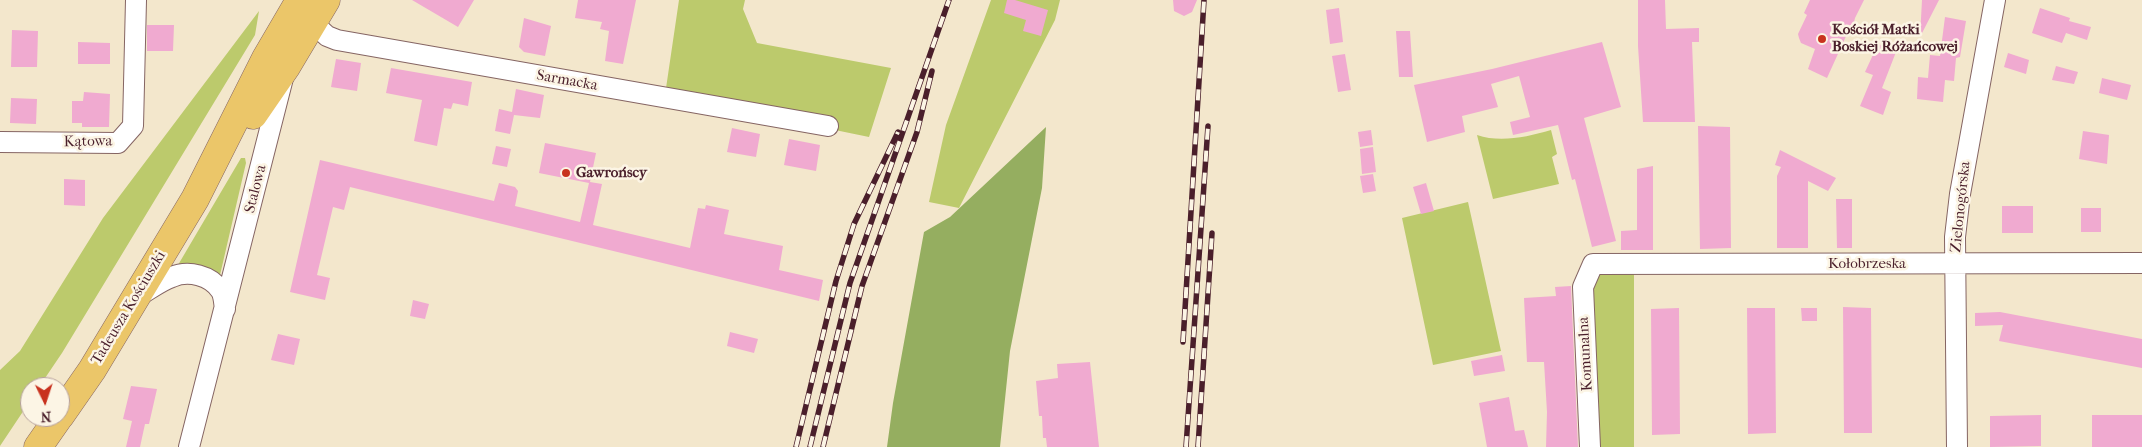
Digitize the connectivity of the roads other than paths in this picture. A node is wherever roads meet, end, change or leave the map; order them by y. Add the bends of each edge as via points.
1 (136, 0) edge
2 (1995, 0) edge
3 (313, 8) edge
4 (286, 67) junction
5 (828, 126) dead end
6 (0, 142) edge
7 (195, 199) junction
8 (1956, 263) junction
9 (2142, 263) edge
10 (1593, 264) joint
11 (138, 296) junction
12 (225, 310) junction
13 (70, 402) edge
14 (52, 427) edge
15 (38, 447) edge
16 (189, 447) edge
17 (1590, 447) edge
18 (1957, 447) edge

1 - 6 street, Kątowa via 133,126 118,143
2 - 8 street, Zielonogórska via 1960,194 1955,237
3 - 4 main road, Tadeusza Kościuszki
3 - 5 street, Sarmacka via 327,36 337,40
3 - 7 main road, Tadeusza Kościuszki via 266,58
4 - 7 main road, Tadeusza Kościuszki
4 - 12 street, Stalowa
7 - 11 main road, Tadeusza Kościuszki
8 - 9 street, Kołobrzeska
8 - 10 street, Kołobrzeska
8 - 18 street, Zielonogórska
10 - 17 street, Komunalna via 1583,287
11 - 12 street via 172,277 190,274 206,278 217,286 223,296
11 - 13 main road, Tadeusza Kościuszki
12 - 16 street, Stalowa
14 - 15 main road, Tadeusza Kościuszki

